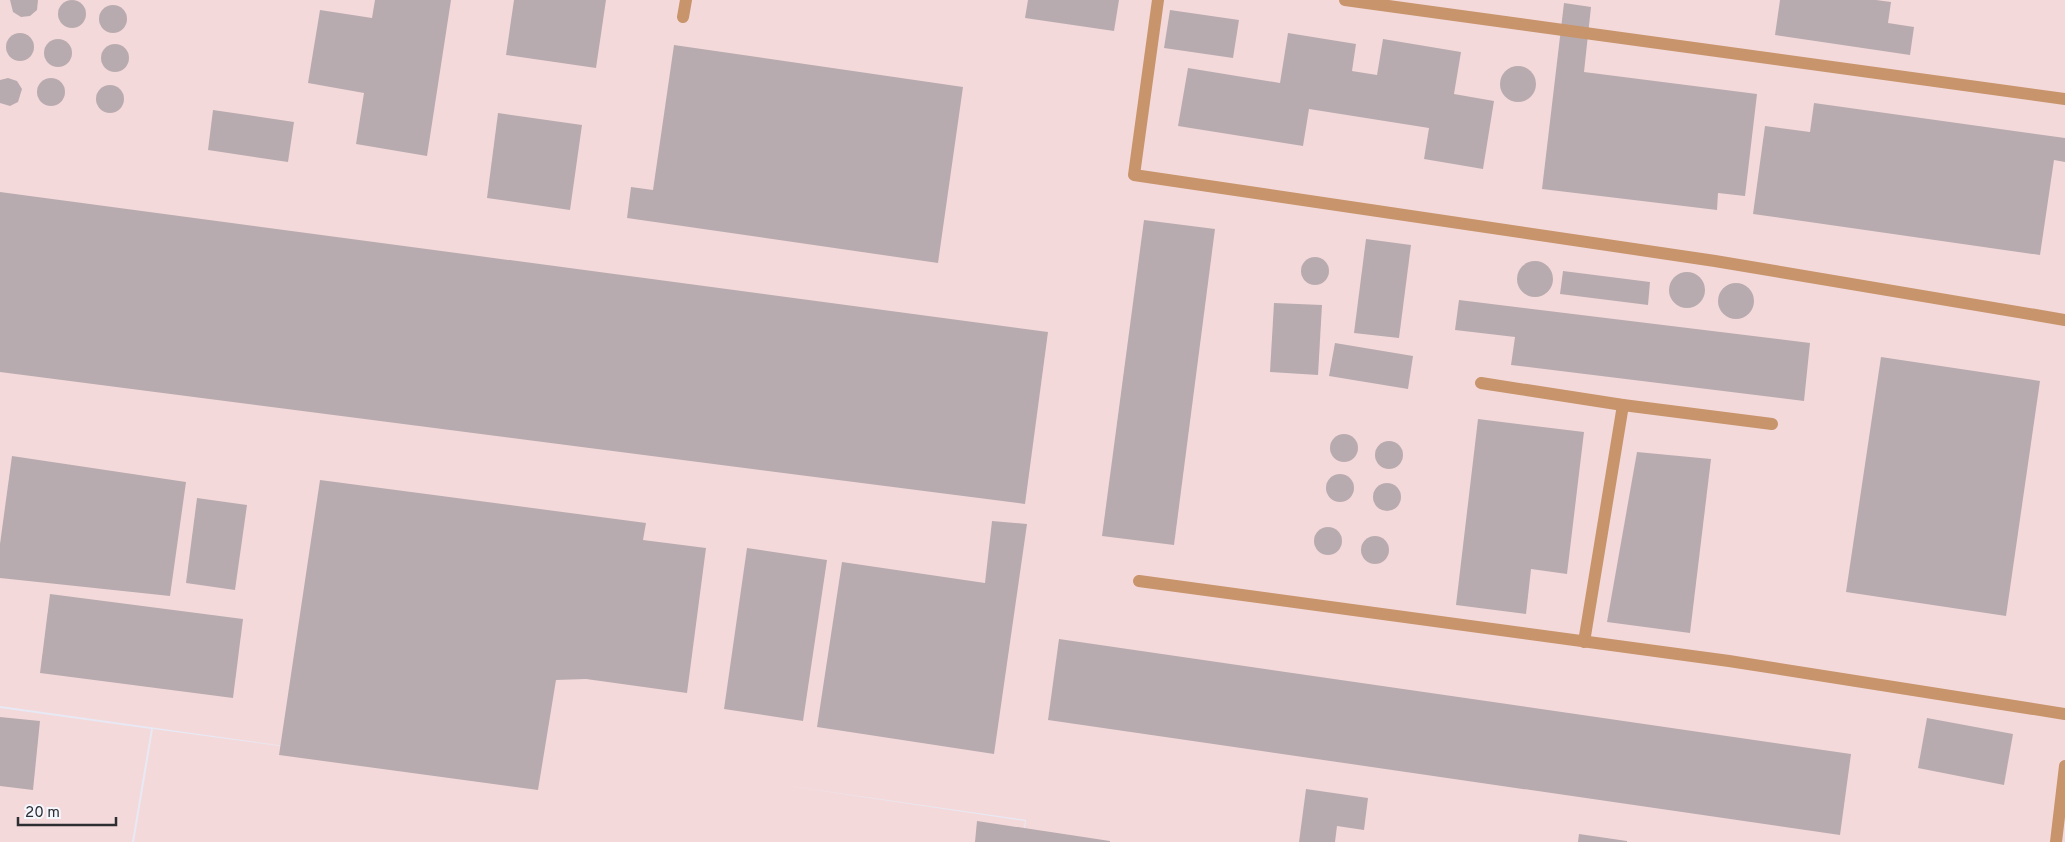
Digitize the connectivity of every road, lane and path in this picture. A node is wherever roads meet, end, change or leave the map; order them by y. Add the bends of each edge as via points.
1 (686, 0) edge
2 (1158, 0) edge
3 (1345, 0) edge
4 (683, 17) dead end
5 (2065, 99) edge
6 (2065, 320) edge
7 (1481, 384) dead end
8 (1623, 405) junction
9 (1772, 424) dead end
10 (1139, 581) dead end
11 (1584, 642) junction
12 (2065, 714) edge
13 (2065, 766) edge
14 (2056, 842) edge

1 - 4 lane
2 - 6 lane via 1134,175 1715,261
3 - 5 lane
7 - 8 lane
8 - 9 lane
8 - 11 lane
10 - 11 lane
11 - 12 lane via 1729,661
13 - 14 lane

